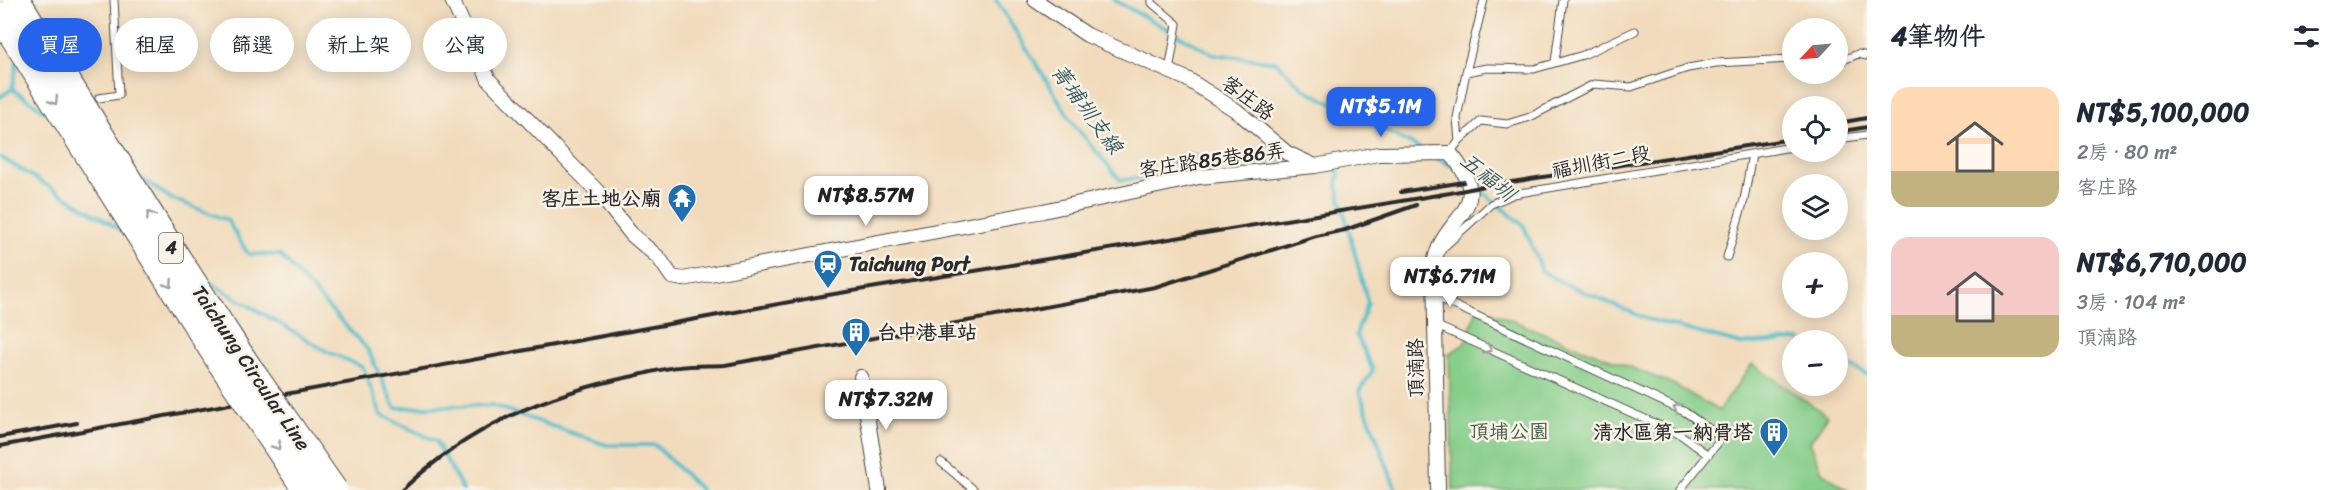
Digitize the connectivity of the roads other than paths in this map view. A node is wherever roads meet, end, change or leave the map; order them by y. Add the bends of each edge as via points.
1 (17, 0) edge
2 (114, 0) edge
3 (452, 0) edge
4 (1035, 0) edge
5 (1152, 0) edge
6 (1484, 0) edge
7 (1563, 0) edge
8 (0, 16) edge
9 (1635, 31) dead end
10 (1867, 56) edge
11 (1848, 58) edge
12 (1782, 60) edge
13 (1555, 62) junction
14 (1169, 71) junction
15 (1466, 72) junction
16 (99, 98) dead end
17 (1867, 135) edge
18 (1848, 138) edge
19 (1459, 141) junction
20 (1782, 149) edge
21 (1450, 153) junction
22 (1752, 154) junction
23 (1315, 166) junction
24 (1436, 253) junction
25 (1727, 257) dead end
26 (1434, 296) junction
27 (1435, 325) junction
28 (861, 377) dead end
29 (1708, 455) junction
30 (941, 462) dead end
31 (306, 490) edge
32 (334, 490) edge
33 (879, 490) edge
34 (974, 490) edge
35 (1438, 490) edge
36 (1680, 490) edge

32 -> 1 highway, Taichung Circular Line / 4, bridge via 181,264
2 - 16 lane via 119,95
3 - 23 street, 客庄路85巷86弄 via 489,80 598,192 672,277 683,279 1043,211 1199,177
4 - 14 street, 客庄路 via 1087,35
5 - 14 lane via 1177,24
6 - 15 lane
7 - 13 lane
8 -> 31 highway, Taichung Circular Line / 4, bridge
9 - 13 lane via 1583,55
10 - 11 lane
12 - 19 lane via 1716,63 1631,87 1594,84 1530,117 1508,124 1481,121
13 - 15 lane via 1534,69 1487,68
14 - 23 street, 客庄路 via 1237,111 1287,153
15 - 19 lane via 1457,118
17 - 18 lane
19 - 21 lane
20 - 22 lane, 福圳街二段
21 - 23 street via 1378,154
21 - 24 street via 1464,170 1471,193 1464,211
22 - 24 lane, 福圳街二段 via 1514,194 1491,204
22 - 25 lane via 1744,200
24 - 26 street, 頂湳路
26 - 27 street, 頂湳路
29 -> 26 lane via 1722,438 1685,412
27 -> 29 lane via 1681,435
27 - 35 street, 頂湳路
28 - 33 street
29 - 36 lane
30 - 34 lane

